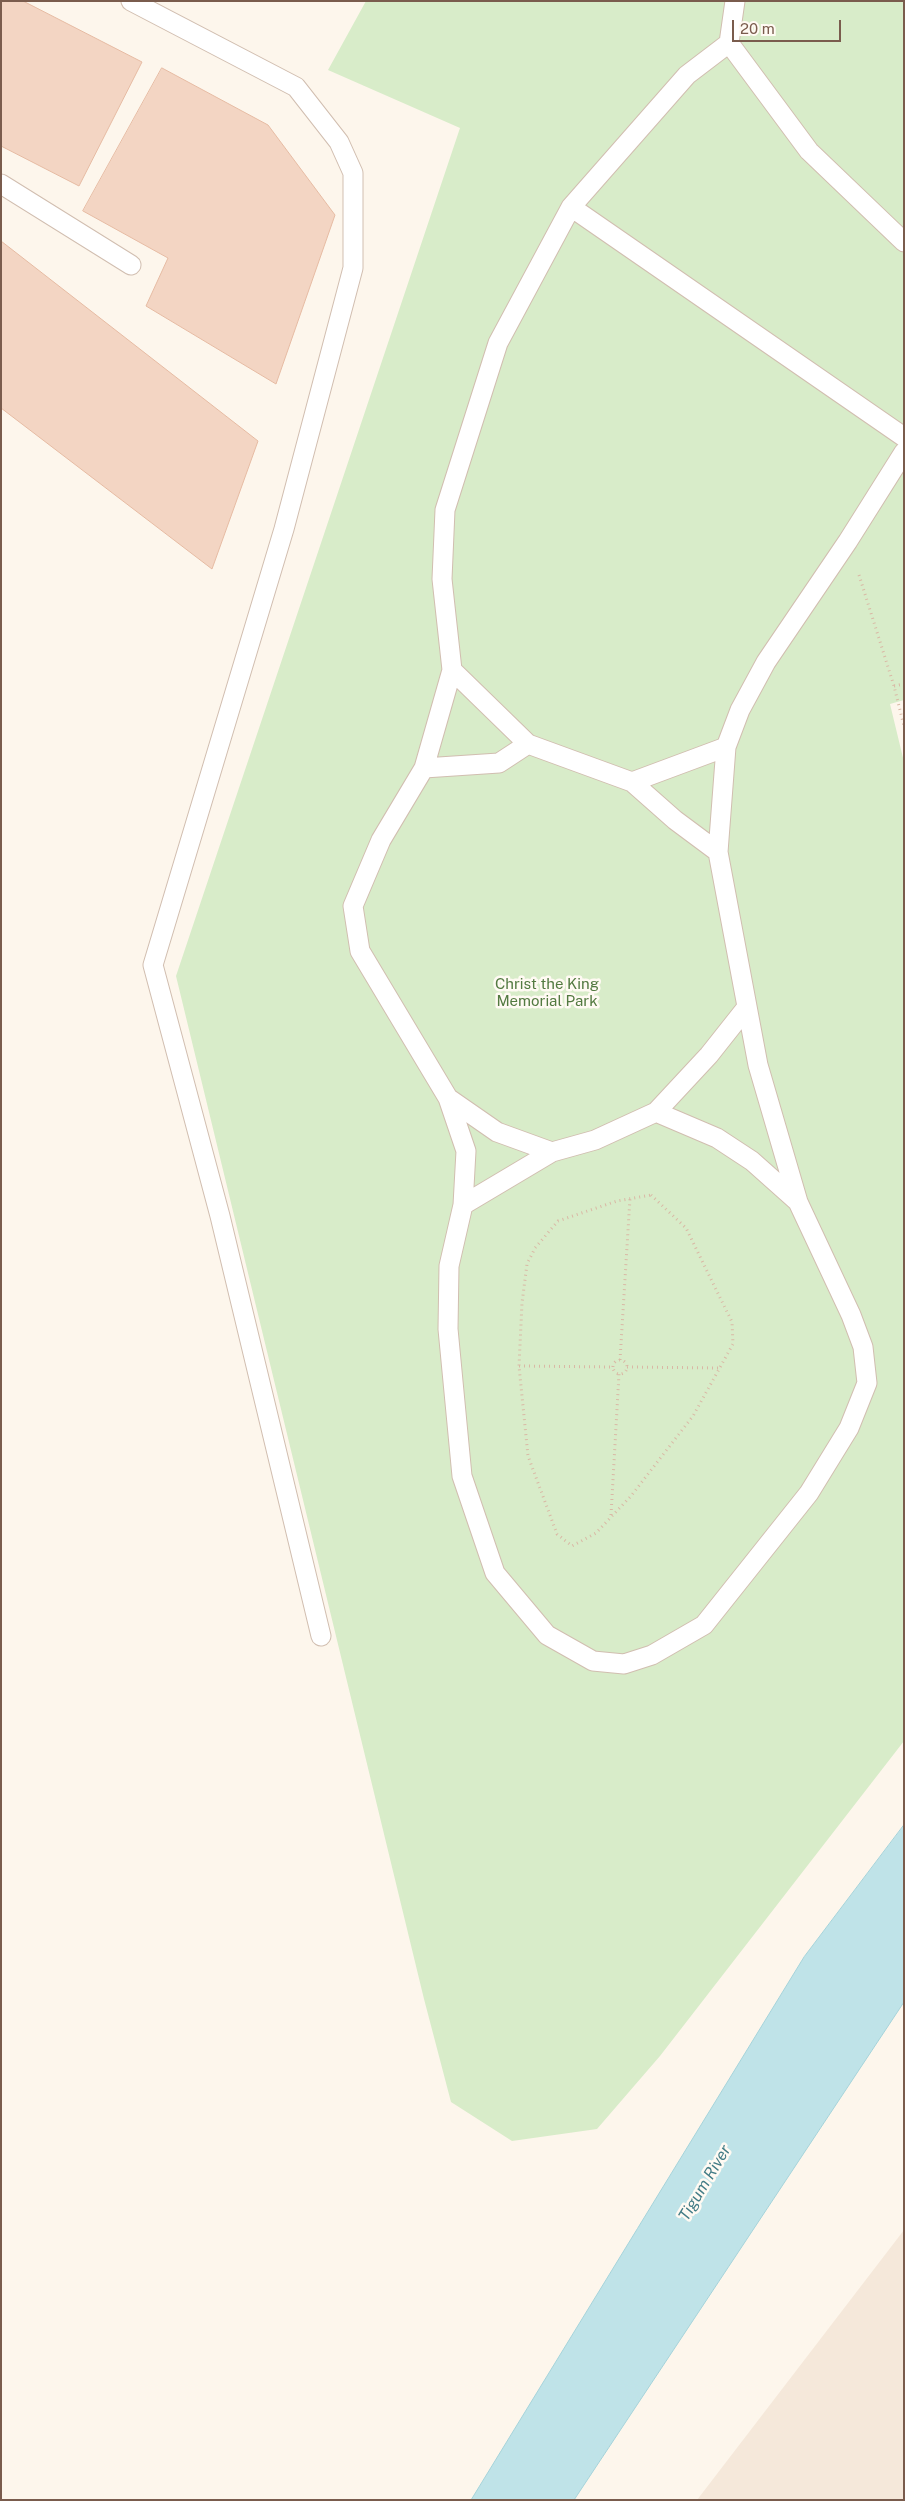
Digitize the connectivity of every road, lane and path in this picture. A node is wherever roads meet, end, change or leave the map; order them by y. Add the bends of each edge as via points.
1 (131, 1) edge
2 (735, 1) edge
3 (729, 43) junction
4 (1, 184) edge
5 (571, 207) junction
6 (904, 242) edge
7 (130, 265) dead end
8 (904, 437) edge
9 (904, 452) edge
10 (848, 541) junction
11 (452, 670) junction
12 (904, 684) edge
13 (894, 686) junction
14 (904, 726) edge
15 (528, 744) junction
16 (726, 747) junction
17 (424, 768) junction
18 (632, 782) junction
19 (718, 852) junction
20 (747, 1007) junction
21 (448, 1098) junction
22 (656, 1112) junction
23 (552, 1152) junction
24 (630, 1198) junction
25 (798, 1202) junction
26 (463, 1205) junction
27 (620, 1360) junction
28 (519, 1366) junction
29 (614, 1367) junction
30 (627, 1367) junction
31 (719, 1368) junction
32 (620, 1374) junction
33 (611, 1517) junction
34 (320, 1636) dead end

1 - 34 lane via 296,87 339,142 354,173 353,268 284,528 153,966 220,1216
2 - 3 lane
3 - 5 lane via 687,75
3 - 6 lane via 809,151
4 - 7 lane
5 - 8 lane
5 - 11 lane via 498,343 445,510 442,579
9 - 10 lane
10 - 13 path
10 - 16 lane via 766,662 740,710
11 - 15 lane
11 - 17 lane
12 - 13 path
13 - 14 path
15 - 17 lane via 499,763
15 - 18 lane
16 - 18 lane
16 - 19 lane
17 - 21 lane via 381,840 352,906 360,950
18 - 19 lane
19 - 20 lane
20 - 22 lane via 709,1055
20 - 25 lane via 758,1065
21 - 23 lane via 497,1132
21 - 26 lane via 466,1150
22 - 23 lane via 595,1140
22 - 25 lane via 717,1138 752,1161
23 - 26 lane
24 - 27 path
24 - 28 path via 558,1221 535,1248 527,1264
24 - 31 path via 651,1195 686,1228 704,1261 732,1322 733,1344
25 - 26 lane via 857,1331 863,1347 867,1383 849,1428 809,1493 704,1625 652,1655 624,1664 593,1661 546,1635 495,1572 462,1476 454,1408 448,1329 449,1266
27 - 29 path
27 - 30 path
28 - 29 path
28 - 33 path via 528,1456 557,1534 572,1546 596,1533
29 - 32 path via 614,1371
30 - 31 path
30 - 32 path
31 - 33 path via 692,1416
32 - 33 path

